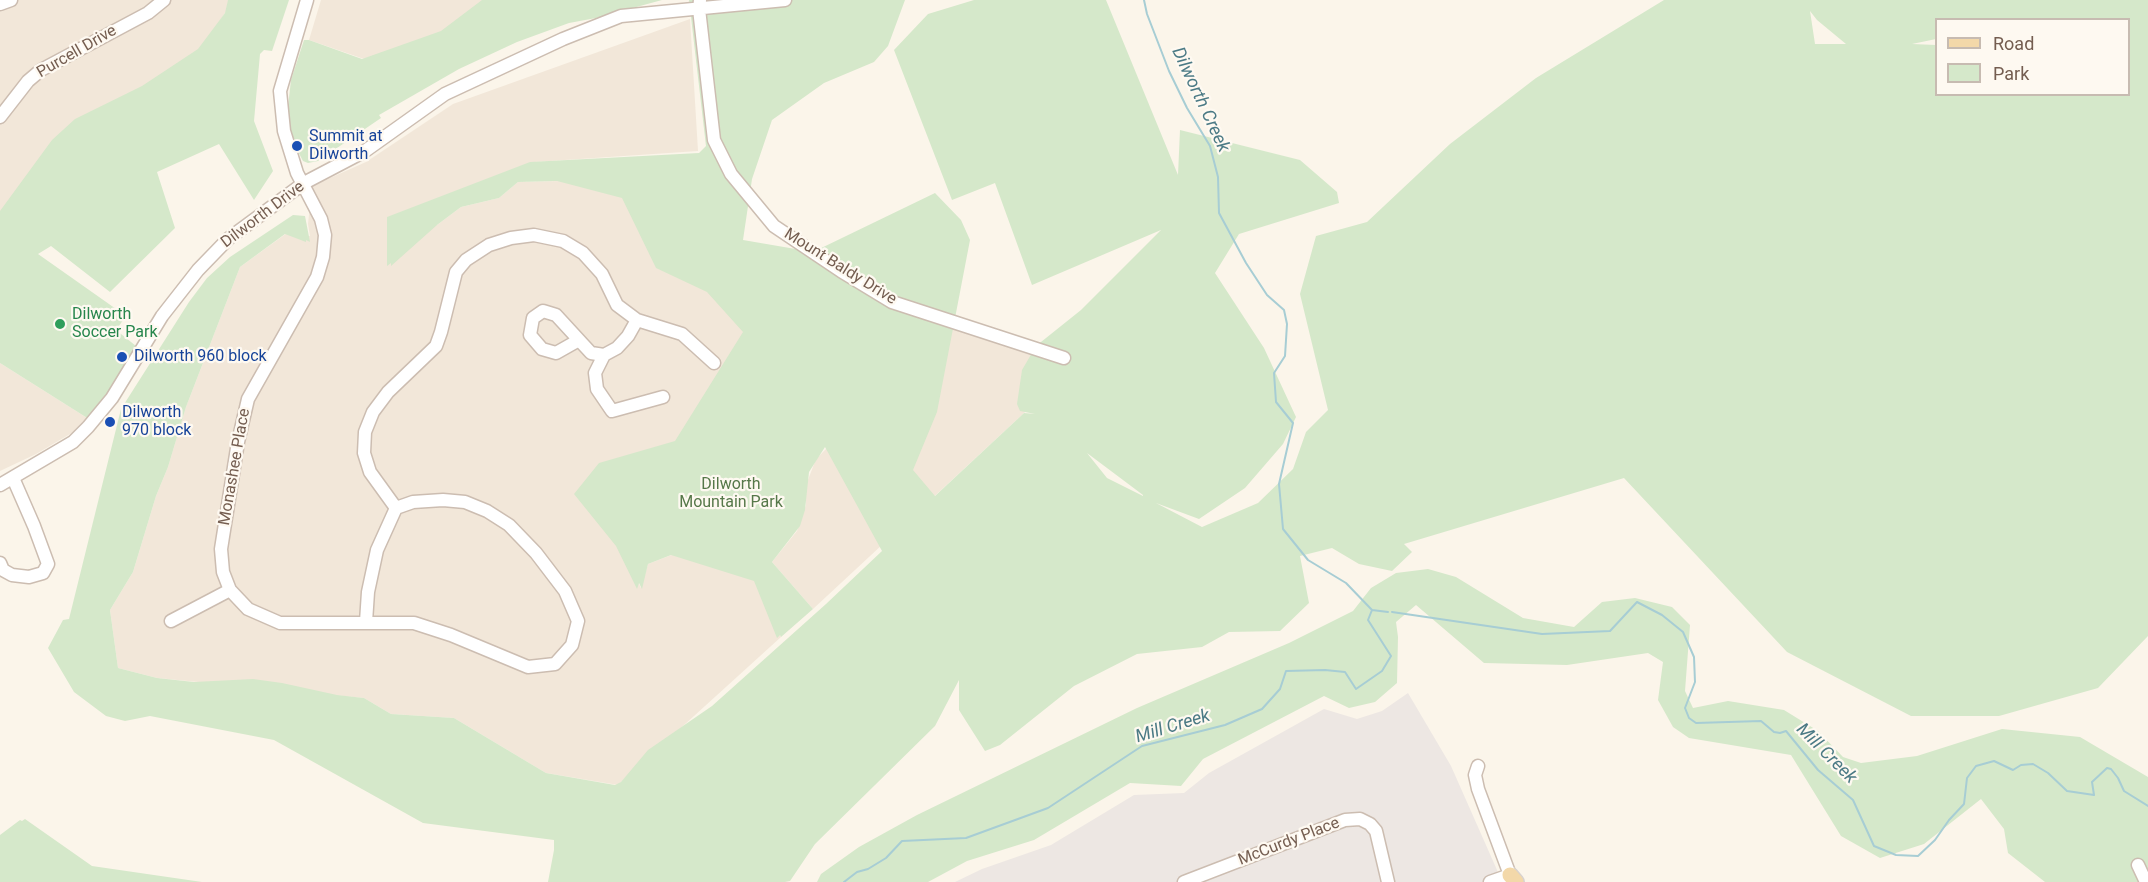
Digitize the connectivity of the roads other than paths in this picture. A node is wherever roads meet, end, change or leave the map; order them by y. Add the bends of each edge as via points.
1 (11, 0) edge
2 (164, 0) edge
3 (307, 0) edge
4 (785, 0) edge
5 (0, 4) edge
6 (700, 4) edge
7 (0, 117) edge
8 (304, 183) junction
9 (637, 320) junction
10 (579, 340) dead end
11 (604, 355) junction
12 (1064, 358) dead end
13 (714, 363) dead end
14 (663, 398) dead end
15 (13, 478) junction
16 (0, 485) edge
17 (396, 508) junction
18 (1, 568) edge
19 (230, 590) junction
20 (171, 621) dead end
21 (366, 622) junction
22 (1478, 766) dead end
23 (2138, 866) dead end
24 (1512, 880) edge
25 (1184, 882) edge
26 (1388, 882) edge
27 (1490, 882) edge
28 (2146, 882) edge

1 - 5 street
2 - 7 street, Purcell Drive via 148,13 41,70
3 - 8 street, Monashee Place via 280,91 284,131
4 - 6 street, Dilworth Drive
6 - 8 street, Dilworth Drive via 621,16 563,39 445,94 365,151
6 - 12 street, Mount Baldy Drive via 714,140 731,174 774,226 892,302
8 - 15 street, Dilworth Drive via 228,239 198,270 162,316 112,398 88,427 73,442
8 - 19 street, Monashee Place via 321,219 325,235 323,257 317,277 248,399 221,549
9 - 11 street via 617,348
9 - 13 street via 682,334
9 - 17 street via 617,304 602,274 583,252 563,241 534,235 511,238 466,260 456,272 436,346 387,392 365,432 364,453 369,472
10 - 11 street via 591,353
11 - 14 street via 594,373 597,389 612,411
15 - 16 street, Dilworth Drive
15 - 18 street via 48,564 43,573 29,577 12,575
17 - 21 street via 377,550
17 - 21 street via 413,502 465,502 509,525 564,591 578,621 572,645 555,664 528,667 414,623
19 - 20 street
19 - 21 street via 248,609 280,623
22 - 24 street via 1478,789
23 - 28 street
24 - 27 street
25 - 26 street, McCurdy Place via 1346,820 1360,819 1376,831

